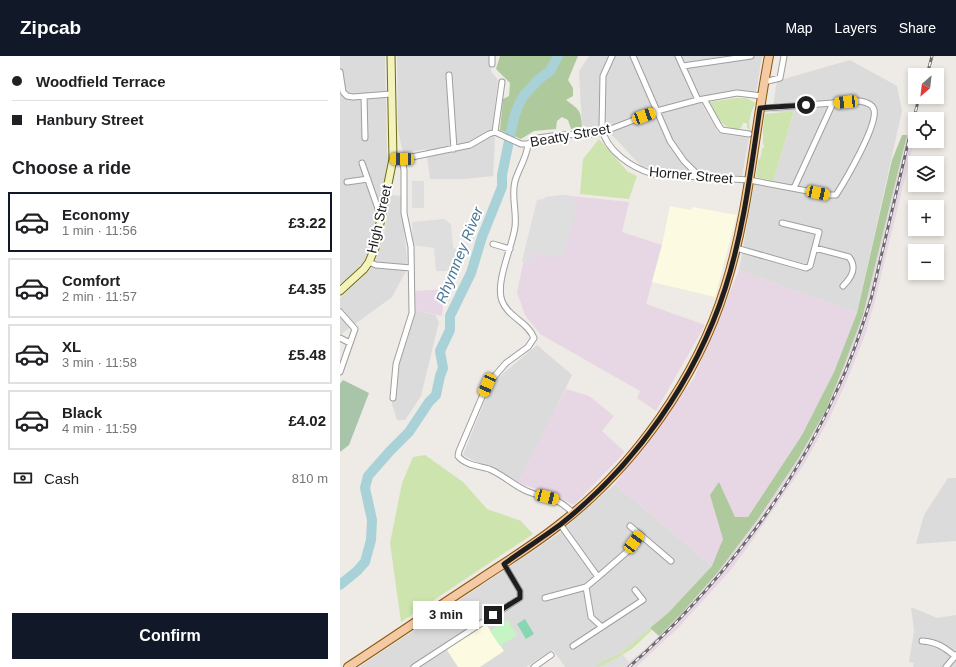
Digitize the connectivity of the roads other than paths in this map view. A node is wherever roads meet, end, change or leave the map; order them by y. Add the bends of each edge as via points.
1 (391, 56) edge
2 (492, 56) edge
3 (612, 56) edge
4 (633, 56) edge
5 (678, 56) edge
6 (751, 56) edge
7 (769, 56) edge
8 (784, 56) edge
9 (492, 64) dead end
10 (683, 66) junction
11 (340, 72) edge
12 (449, 75) dead end
13 (502, 82) dead end
14 (764, 82) junction
15 (391, 94) junction
16 (364, 96) junction
17 (762, 96) junction
18 (704, 99) junction
19 (698, 100) junction
20 (833, 103) junction
21 (760, 108) junction
22 (657, 112) junction
23 (603, 132) junction
24 (497, 133) junction
25 (749, 134) dead end
26 (365, 138) dead end
27 (528, 144) junction
28 (454, 149) junction
29 (393, 158) junction
30 (402, 159) junction
31 (362, 163) dead end
32 (700, 177) junction
33 (368, 179) junction
34 (749, 180) junction
35 (347, 182) dead end
36 (794, 188) junction
37 (381, 218) junction
38 (782, 223) dead end
39 (493, 244) dead end
40 (736, 248) junction
41 (815, 248) junction
42 (510, 249) junction
43 (369, 262) junction
44 (411, 268) junction
45 (843, 286) dead end
46 (340, 291) edge
47 (340, 312) edge
48 (340, 338) edge
49 (350, 343) junction
50 (340, 372) edge
51 (393, 398) dead end
52 (573, 513) junction
53 (560, 524) junction
54 (630, 526) dead end
55 (640, 535) junction
56 (671, 561) dead end
57 (504, 564) junction
58 (598, 577) junction
59 (586, 587) junction
60 (635, 590) dead end
61 (545, 598) dead end
62 (602, 627) junction
63 (922, 641) dead end
64 (573, 646) dead end
65 (552, 655) dead end
66 (956, 655) edge
67 (348, 667) edge
68 (414, 667) edge
69 (534, 667) edge
70 (946, 667) edge

1 - 15 main road, High Street
2 - 9 street
3 - 23 street via 603,76
4 - 22 street
5 - 10 street
6 - 10 street
7 - 14 main road
8 - 14 street via 780,78
10 - 19 street
11 - 16 street via 344,95
12 - 28 street
13 - 24 street
14 - 17 main road
15 - 16 street
15 - 29 main road, High Street
16 - 26 street
17 - 18 street, Beatty Street via 737,94
17 - 21 main road
18 - 19 street, Beatty Street
18 - 25 street via 722,130
19 - 22 street, Beatty Street
20 - 21 street
20 - 36 street
20 - 36 street, Horner Street via 860,100 873,107 875,117 866,140 836,195
21 - 34 main road
22 - 23 street, Beatty Street
22 - 32 street via 675,149
23 - 27 street, Beatty Street via 538,138
23 - 32 street, Horner Street via 618,154 631,166 664,176
24 - 27 street, Beatty Street via 520,144
24 - 28 street
27 - 42 street via 527,153 515,181 516,225
28 - 30 street
29 - 30 street
29 - 37 main road, High Street
30 - 44 street via 404,213 411,247
31 - 33 street
32 - 34 street, Horner Street
33 - 35 street
33 - 37 street
34 - 36 street, Horner Street
34 - 40 main road
37 - 43 main road, High Street via 375,248
38 - 41 street via 819,232
39 - 42 street
40 - 41 street via 806,268 810,266
40 - 52 main road via 713,322 683,382 634,453
41 - 45 street via 851,259 854,267 852,274
42 - 52 street via 502,275 503,303 531,331 534,338 528,347 506,363 487,385 458,456 465,462 496,473 529,492 555,499
43 - 44 street
43 - 46 main road
44 - 51 street via 412,313 396,364
47 - 49 street via 355,329
48 - 49 street
49 - 50 street
52 - 53 main road
53 - 57 main road
53 - 58 street
54 - 55 street
55 - 56 street
55 - 58 street via 629,550
57 - 67 main road
57 - 68 street via 520,591 520,598
58 - 59 street
59 - 61 street
59 - 62 street via 591,617
60 - 62 street via 643,600
62 - 64 street
63 - 66 street via 938,644
65 - 69 street
66 - 70 street

